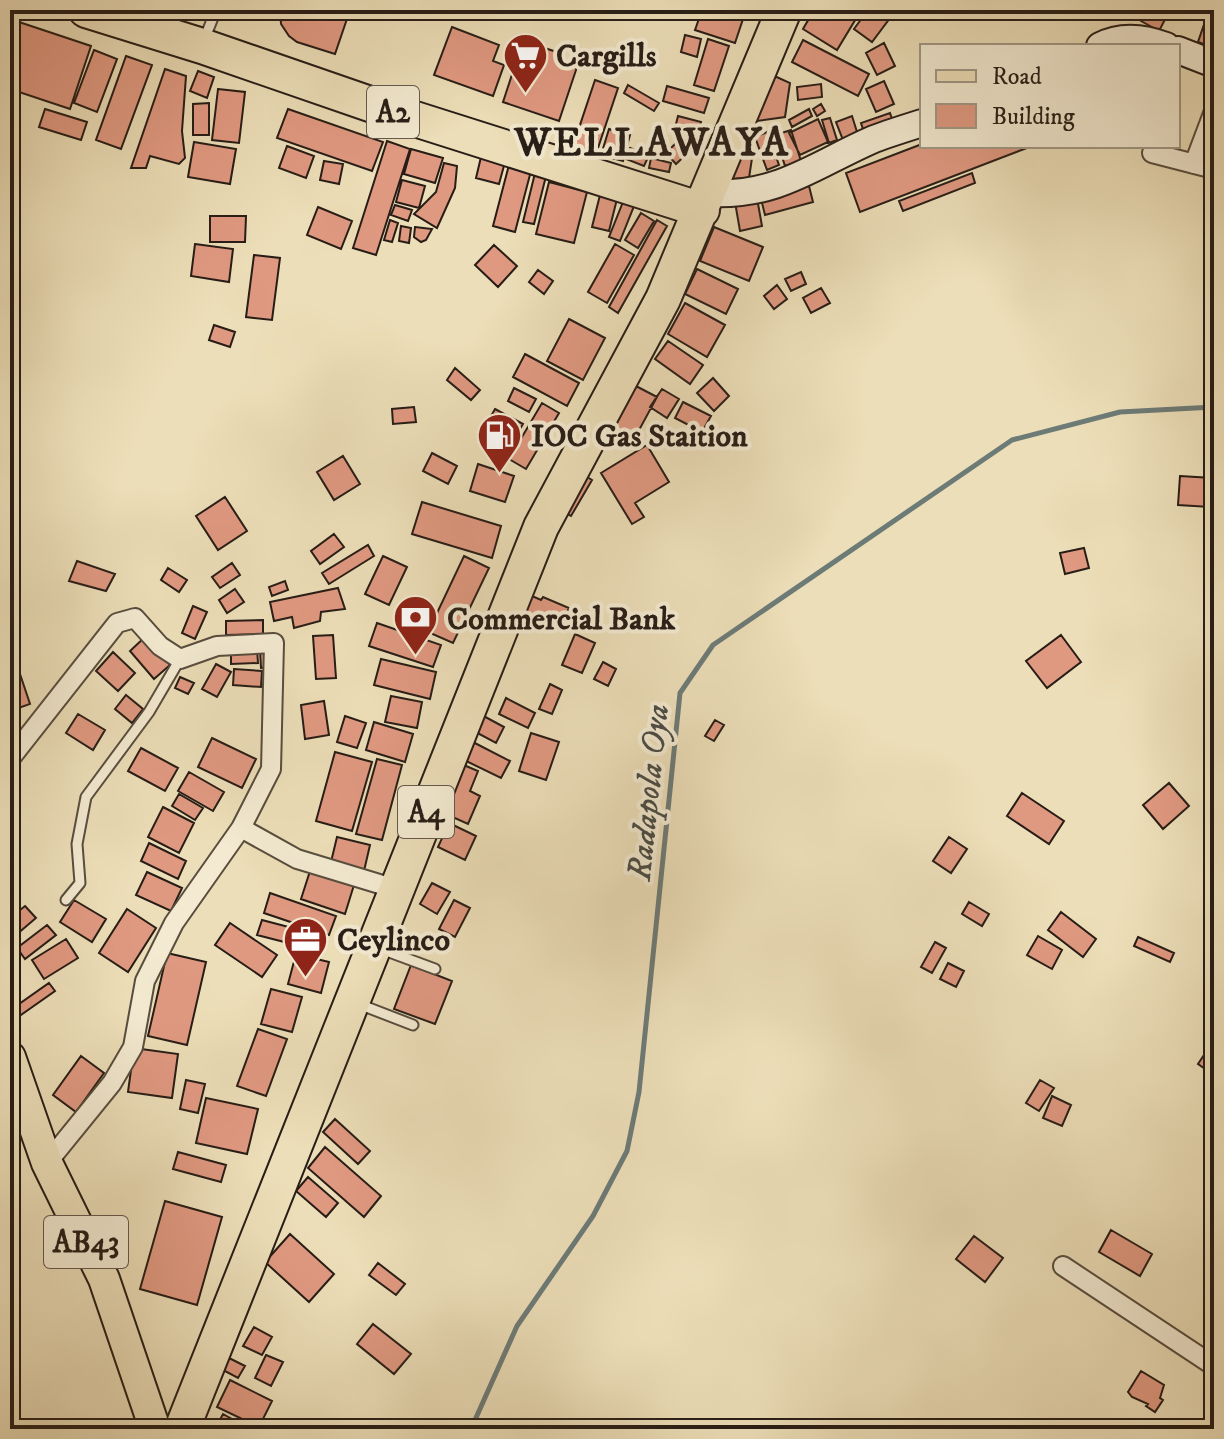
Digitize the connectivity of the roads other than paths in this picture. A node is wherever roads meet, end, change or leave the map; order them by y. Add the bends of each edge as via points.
1 (86, 10) edge
2 (216, 10) edge
3 (784, 10) edge
4 (1104, 44) edge
5 (1161, 44) edge
6 (202, 46) junction
7 (1180, 51) edge
8 (1214, 64) edge
9 (1214, 111) edge
10 (920, 124) edge
11 (1152, 153) dead end
12 (1194, 164) junction
13 (1214, 169) edge
14 (706, 201) junction
15 (180, 659) junction
16 (10, 759) edge
17 (241, 828) junction
18 (396, 889) junction
19 (66, 900) dead end
20 (374, 946) junction
21 (435, 969) dead end
22 (352, 1002) junction
23 (413, 1025) dead end
24 (10, 1057) edge
25 (47, 1163) junction
26 (1063, 1266) dead end
27 (1214, 1366) edge
28 (155, 1429) edge
29 (182, 1429) edge

1 - 6 highway, A2
2 - 6 lane
3 - 14 highway, A4
4 - 5 main road via 1115,38
6 - 14 highway, A2 via 393,112
7 - 8 main road
9 - 12 street
10 - 14 main road via 778,185
11 - 12 street
12 - 13 street
14 - 18 highway, A4 via 663,299 541,527
15 - 16 street via 135,618 117,623
15 - 17 street via 217,646 274,643 271,769
15 - 19 lane via 149,712 86,797 77,844 80,883
17 - 18 street via 297,859
17 - 25 street via 174,923 145,981 133,1047 112,1083
18 - 20 highway, A4
20 - 21 lane
20 - 22 highway, A4
22 - 23 lane
22 - 29 highway, A4
24 - 25 main road, AB43
25 - 28 main road, AB43 via 104,1279
26 - 27 street

